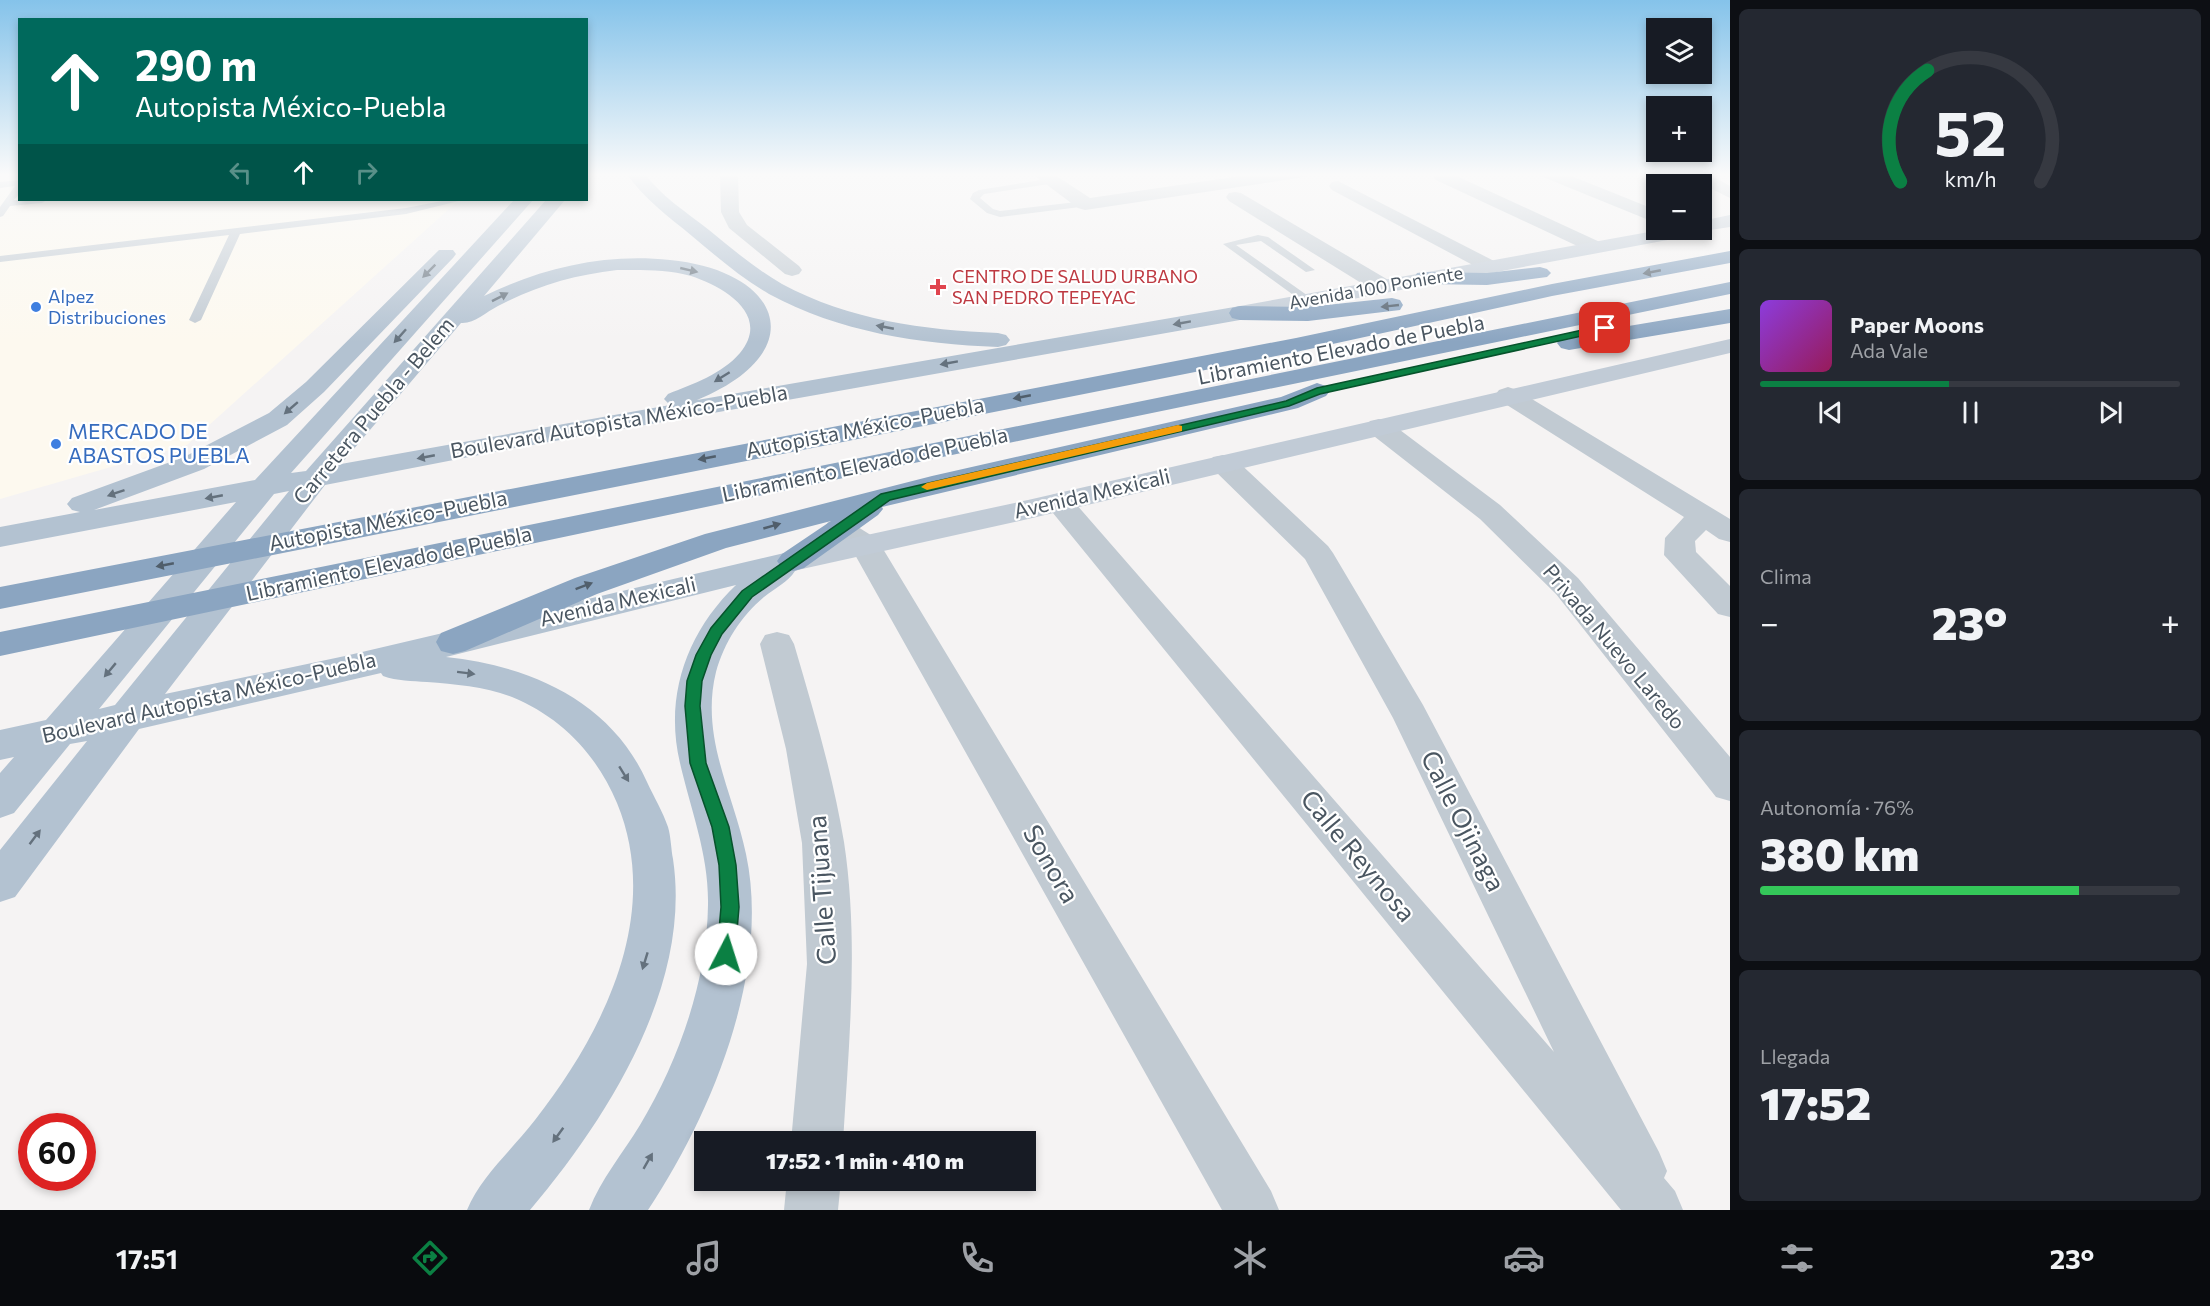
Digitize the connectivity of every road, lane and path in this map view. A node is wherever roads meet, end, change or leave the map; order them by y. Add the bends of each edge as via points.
1 (249, 229) edge
2 (471, 229) edge
3 (497, 229) edge
4 (530, 229) edge
5 (695, 229) edge
6 (741, 229) edge
7 (1289, 229) edge
8 (1420, 229) edge
9 (1557, 229) edge
10 (236, 231) junction
11 (1646, 238) edge
12 (1730, 239) edge
13 (1595, 247) junction
14 (1730, 257) edge
15 (0, 259) edge
16 (1491, 267) junction
17 (792, 270) dead end
18 (1310, 270) dead end
19 (1730, 272) edge
20 (1425, 278) junction
21 (1548, 281) junction
22 (1382, 286) junction
23 (1730, 288) edge
24 (1307, 300) junction
25 (1730, 303) edge
26 (1240, 313) junction
27 (1730, 316) edge
28 (195, 320) dead end
29 (433, 339) junction
30 (1068, 342) junction
31 (1730, 346) edge
32 (1427, 368) junction
33 (1317, 391) junction
34 (1508, 395) junction
35 (1379, 427) junction
36 (515, 440) junction
37 (1223, 463) junction
38 (886, 497) junction
39 (1059, 502) junction
40 (1703, 516) junction
41 (0, 526) edge
42 (1730, 532) edge
43 (0, 537) edge
44 (853, 538) junction
45 (793, 561) junction
46 (0, 598) edge
47 (1730, 606) edge
48 (0, 622) edge
49 (453, 642) junction
50 (0, 644) edge
51 (777, 644) dead end
52 (0, 656) edge
53 (345, 669) junction
54 (0, 745) edge
55 (1730, 785) edge
56 (0, 801) edge
57 (0, 883) edge
58 (818, 1131) edge
59 (813, 1191) edge
60 (494, 1210) edge
61 (616, 1210) edge
62 (812, 1210) edge
63 (1252, 1210) edge
64 (1658, 1210) edge

1 - 10 lane
2 -> 41 main road via 315,387 278,419 158,478
3 -> 56 main road, Carretera Puebla - Belem via 283,465
4 - 29 main road, Carretera Puebla - Belem
30 -> 5 main road via 953,339 856,321 811,306 744,269
6 - 17 street
7 - 22 street
8 - 16 street
9 - 13 street
10 - 15 lane
10 - 28 lane
11 - 13 street, Avenida 100 Poniente
12 - 21 highway
13 - 16 street, Avenida 100 Poniente
14 -> 21 highway, Autopista México-Puebla
16 - 20 street, Avenida 100 Poniente
18 - 24 lane via 1264,239 1228,244
19 - 48 highway, Libramiento Elevado de Puebla
20 - 21 highway
20 - 22 street, Avenida 100 Poniente
21 -> 26 highway via 1308,314
21 -> 46 highway, Autopista México-Puebla via 1296,345
22 - 24 street, Avenida 100 Poniente
23 - 50 highway, Libramiento Elevado de Puebla
24 - 26 street, Avenida 100 Poniente
25 - 32 highway
26 -> 30 main road, Boulevard Autopista México-Puebla
27 - 32 highway
29 -> 36 main road via 474,311 528,283 604,265 658,265 698,271 737,290 758,312 760,335 753,350 736,368 707,387 665,403
57 -> 29 main road, Carretera Puebla - Belem via 331,458
30 -> 36 main road, Boulevard Autopista México-Puebla
31 - 34 street, Avenida Mexicali
32 - 33 highway
33 - 38 highway via 1289,403
33 - 52 highway
34 - 35 street, Avenida Mexicali
34 - 40 street
35 - 37 street, Avenida Mexicali
35 - 55 street, Privada Nuevo Laredo via 1490,512 1567,586
36 -> 43 main road, Boulevard Autopista México-Puebla
37 - 39 street, Avenida Mexicali
37 - 64 street, Calle Ojinaga via 1317,553 1410,715
38 - 44 highway
49 -> 38 highway via 650,563 781,523
39 - 44 street, Avenida Mexicali
39 - 64 street, Calle Reynosa
40 - 42 street
40 - 47 street via 1680,538 1680,555
44 - 45 highway
44 - 63 street, Sonora
45 - 49 main road, Avenida Mexicali
61 -> 45 main road via 650,1158 687,1087 703,1048 726,954 728,865 720,827 698,763 693,732 695,681 716,631 731,611 747,594
49 - 53 main road, Boulevard Autopista México-Puebla
51 - 58 street, Calle Tijuana via 805,749 823,843 830,964
53 - 54 main road, Boulevard Autopista México-Puebla
53 -> 60 main road via 428,668 473,674 500,678 546,696 592,731 614,757 644,813 651,838 656,893 653,925 646,957 617,1035 571,1116
59 - 62 street

